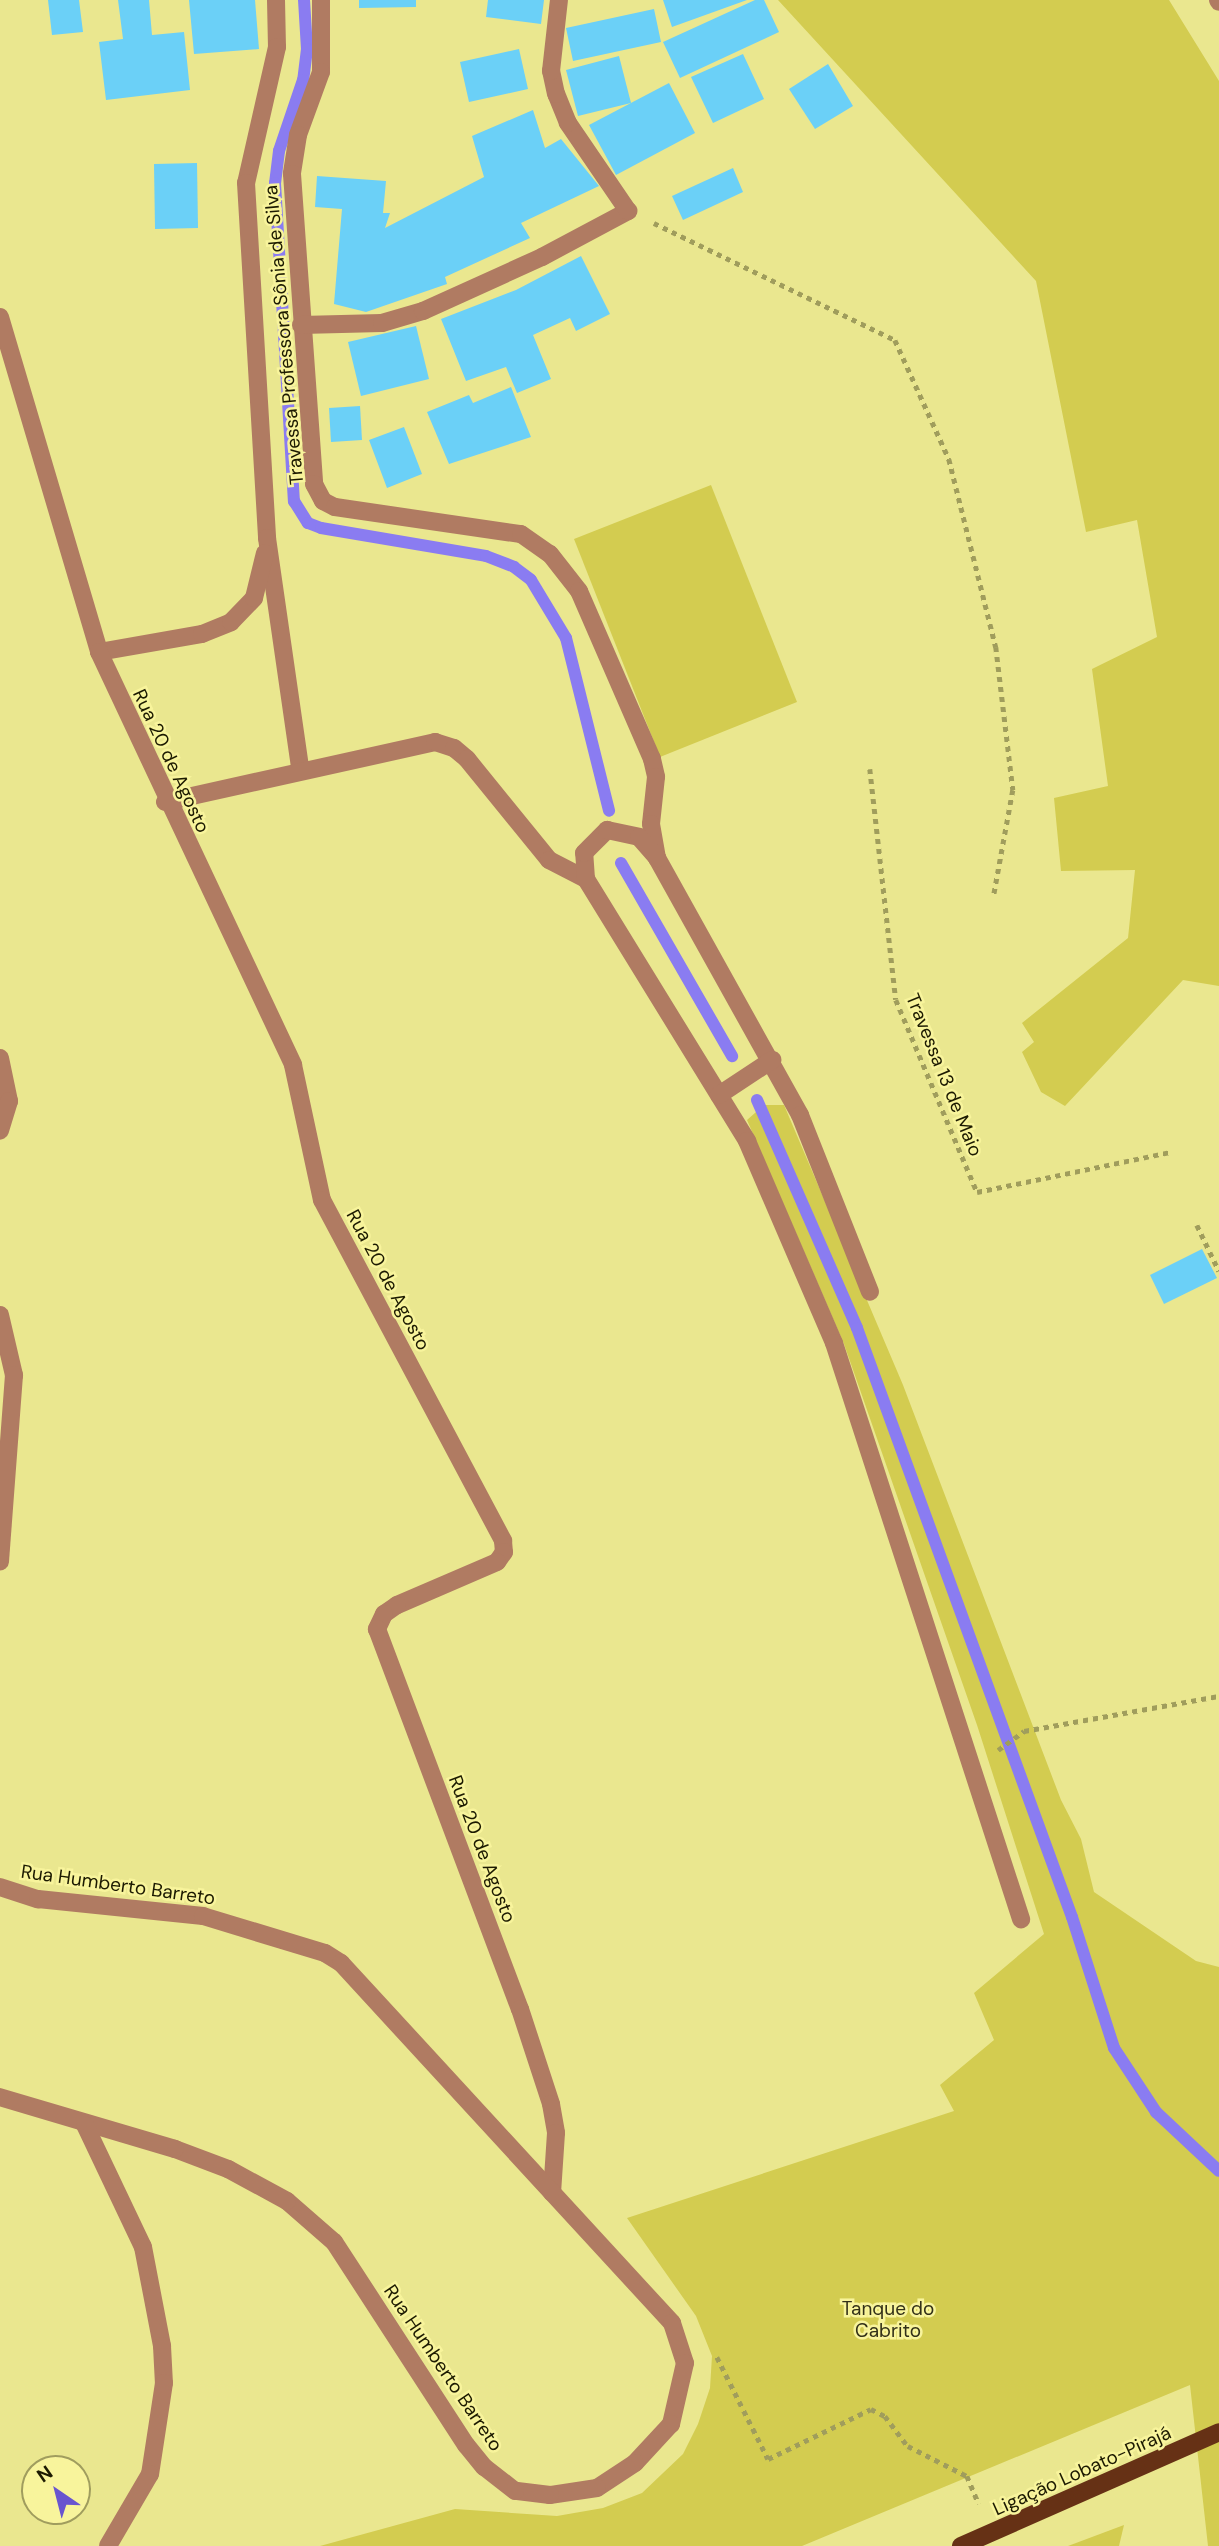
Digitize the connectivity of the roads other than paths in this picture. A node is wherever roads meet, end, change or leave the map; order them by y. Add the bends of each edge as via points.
1 (276, 0) edge
2 (321, 0) edge
3 (559, 0) edge
4 (0, 317) edge
5 (301, 324) junction
6 (267, 538) junction
7 (99, 652) junction
8 (300, 768) junction
9 (165, 802) junction
10 (657, 858) junction
11 (586, 879) junction
12 (0, 1058) edge
13 (772, 1060) junction
14 (719, 1095) junction
15 (0, 1131) edge
16 (870, 1292) dead end
17 (0, 1315) edge
18 (0, 1561) edge
19 (0, 1887) edge
20 (1021, 1919) dead end
21 (0, 2097) edge
22 (85, 2125) junction
23 (552, 2193) junction
24 (1219, 2432) edge
25 (107, 2546) edge
26 (961, 2546) edge

1 - 6 street, Travessa Professora Sônia de Silva via 277,47 246,183
2 - 5 street, Travessa Professora Sônia de Silva via 321,72 298,135 292,174
3 - 5 street via 551,71 556,94 568,123 628,211 542,257 423,311 382,323
4 - 7 street, Rua 20 de Agosto
5 - 10 street, Travessa Professora Sônia de Silva via 314,484 323,501 335,507 521,534 550,554 579,591 652,759
6 - 7 street via 254,598 231,622 202,634
6 - 8 street, Travessa Professora Sônia de Silva
7 - 9 street, Rua 20 de Agosto
8 - 9 street
8 - 11 street via 420,742 454,748 539,850
9 - 23 street, Rua 20 de Agosto via 293,1065 322,1200 503,1541 504,1552 497,1562 397,1605 384,1614 377,1629 520,2009 551,2104 556,2133
10 - 11 street via 639,837 607,830 584,853
10 - 13 street, Travessa Professora Sônia de Silva
11 - 14 street
12 - 15 street via 9,1101
13 - 14 street
13 - 16 street, Travessa Professora Sônia de Silva via 800,1115
14 - 20 street via 747,1141 834,1343
17 - 18 street via 14,1375
19 - 23 street, Rua Humberto Barreto via 38,1899 203,1916 325,1953 362,1983
21 - 22 street, Rua Humberto Barreto
22 - 23 street, Rua Humberto Barreto via 127,2134 217,2165 287,2201 334,2242 484,2467 515,2491 550,2495 597,2488 635,2463 671,2424 682,2385 684,2351 672,2323
22 - 25 street via 144,2247 164,2383 149,2474
24 - 26 main road, Ligação Lobato-Pirajá

